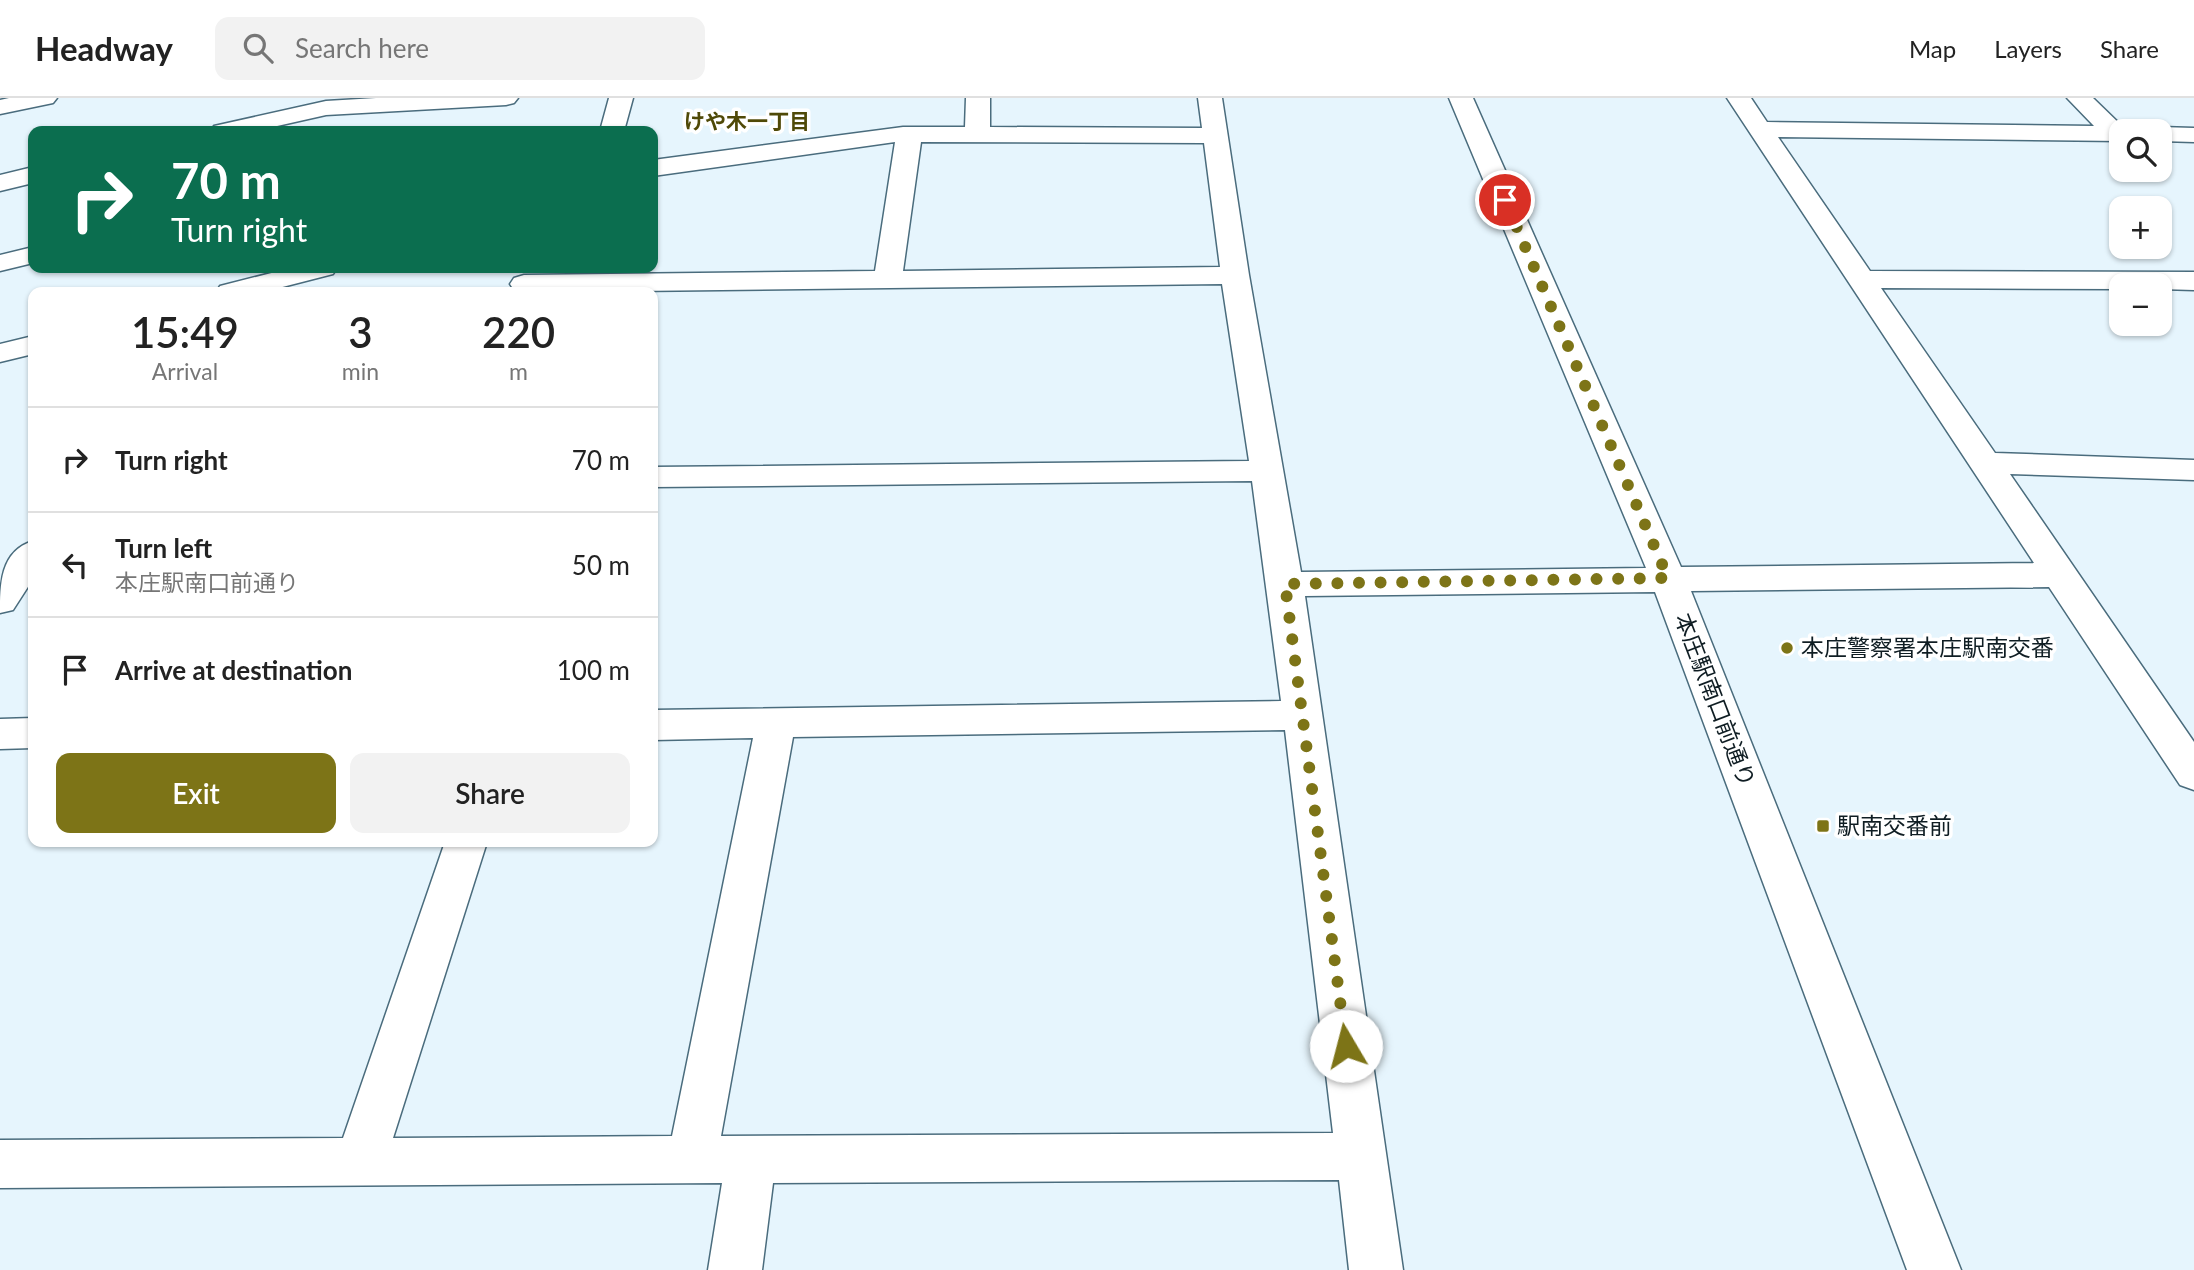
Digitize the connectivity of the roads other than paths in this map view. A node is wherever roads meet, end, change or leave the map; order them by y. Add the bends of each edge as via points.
1 (45, 98) edge
2 (506, 98) edge
3 (621, 98) edge
4 (978, 98) edge
5 (1210, 98) edge
6 (1461, 98) edge
7 (1739, 98) edge
8 (2079, 98) edge
9 (322, 103) edge
10 (0, 107) edge
11 (2109, 125) edge
12 (241, 126) edge
13 (338, 126) edge
14 (613, 126) edge
15 (1759, 129) junction
16 (2109, 134) edge
17 (2172, 134) edge
18 (909, 135) junction
19 (977, 135) junction
20 (2194, 135) edge
21 (1216, 136) junction
22 (658, 166) edge
23 (28, 176) edge
24 (0, 183) edge
25 (28, 256) edge
26 (0, 263) edge
27 (304, 273) edge
28 (1235, 275) junction
29 (888, 279) junction
30 (1860, 279) junction
31 (2184, 281) edge
32 (526, 282) edge
33 (249, 287) edge
34 (2194, 301) edge
35 (28, 346) edge
36 (0, 353) edge
37 (1984, 463) junction
38 (2194, 470) edge
39 (1265, 471) junction
40 (658, 477) edge
41 (28, 561) edge
42 (2059, 575) junction
43 (1668, 578) junction
44 (1285, 584) junction
45 (0, 601) edge
46 (1301, 715) junction
47 (776, 723) junction
48 (658, 725) edge
49 (2178, 727) edge
50 (28, 733) edge
51 (0, 734) edge
52 (2194, 774) edge
53 (464, 847) edge
54 (1361, 1156) junction
55 (692, 1160) junction
56 (751, 1160) junction
57 (360, 1161) junction
58 (0, 1164) edge
59 (735, 1270) edge
60 (1376, 1270) edge
61 (1934, 1270) edge

1 - 10 street
2 - 9 street
3 - 14 street
4 - 19 street
5 - 21 street
6 - 43 street, 本庄駅南口前通り
7 - 15 street
8 - 11 street
9 - 12 street
9 - 13 street
15 - 16 street
15 - 30 street
17 - 20 street
18 - 19 street
18 - 22 street
18 - 29 street
19 - 21 street
21 - 28 street
23 - 24 street
25 - 26 street
27 - 33 street
28 - 29 street
28 - 39 street
29 - 32 street
30 - 31 street
30 - 37 street
31 - 34 street
35 - 36 street
37 - 38 street
37 - 42 street
39 - 40 street
39 - 44 street
41 - 45 street
42 - 43 street
42 - 49 street
43 - 44 street
43 - 61 street, 本庄駅南口前通り
44 - 46 street
46 - 47 street
46 - 54 street
47 - 48 street
47 - 55 street
49 - 52 street
50 - 51 street
53 - 57 street
54 - 56 street
54 - 60 street
55 - 56 street
55 - 57 street
56 - 59 street
57 - 58 street

